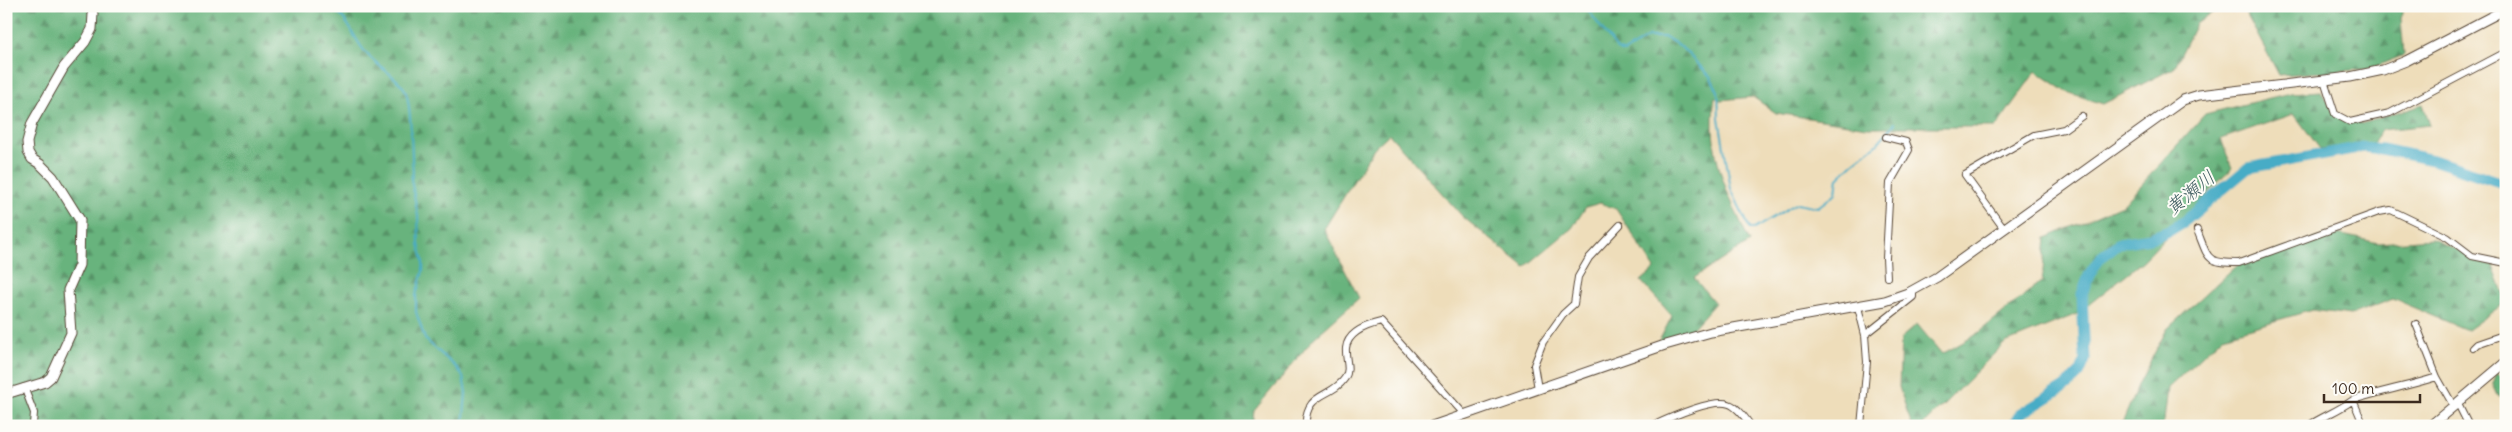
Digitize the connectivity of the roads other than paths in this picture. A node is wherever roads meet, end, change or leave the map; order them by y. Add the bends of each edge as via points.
1 (90, 6) edge
2 (2506, 9) edge
3 (2506, 52) edge
4 (2324, 80) junction
5 (2082, 116) dead end
6 (1886, 137) dead end
7 (1620, 225) dead end
8 (2004, 229) junction
9 (2197, 230) dead end
10 (2506, 263) edge
11 (1887, 277) dead end
12 (1913, 290) junction
13 (1858, 307) junction
14 (2416, 324) dead end
15 (2506, 334) edge
16 (1865, 335) junction
17 (2473, 348) dead end
18 (2506, 362) edge
19 (2437, 377) junction
20 (24, 388) junction
21 (1538, 389) junction
22 (6, 394) edge
23 (2353, 400) junction
24 (2455, 404) junction
25 (1464, 414) junction
26 (31, 426) edge
27 (1306, 426) edge
28 (1432, 426) edge
29 (1652, 426) edge
30 (1751, 426) edge
31 (1862, 426) edge
32 (2308, 426) edge
33 (2364, 426) edge
34 (2430, 426) edge
35 (2469, 426) edge

1 - 20 street via 92,29 64,67 32,124 27,142 32,159 53,177 80,220 79,265 68,290 71,333 51,377
2 - 4 street via 2390,67
3 - 4 street via 2390,112 2350,122 2335,114
4 - 8 street via 2199,95 2183,100
5 - 8 street via 2055,133 2034,135 1965,175
6 - 11 street via 1906,142 1909,150 1890,183
7 - 21 street via 1589,258 1578,277 1574,304 1543,342 1534,365
8 - 12 street via 1937,277
9 - 10 street via 2208,257 2217,263 2238,263 2391,210 2447,237 2472,256
12 - 13 street
12 - 16 street via 1913,298
13 - 16 street
13 - 21 street via 1711,332
14 - 19 street
15 - 17 street
16 - 31 street via 1867,362
18 - 24 street
19 - 23 street
19 - 24 street
20 - 22 street
20 - 26 street via 34,413
21 - 25 street
23 - 32 street via 2339,411 2325,414
23 - 33 street
24 - 34 street
24 - 35 street
25 - 27 street via 1381,322 1368,325 1353,335 1346,347 1349,369 1344,380 1314,400 1307,413
25 - 28 street
29 - 30 street via 1686,410 1724,403 1734,406

